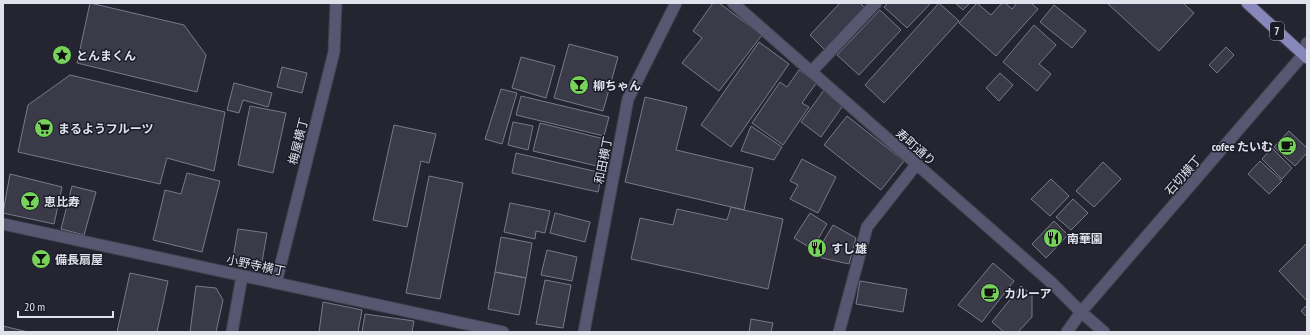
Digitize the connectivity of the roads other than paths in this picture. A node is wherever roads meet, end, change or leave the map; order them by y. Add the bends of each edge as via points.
1 (336, 3) edge
2 (676, 3) edge
3 (733, 3) edge
4 (876, 3) edge
5 (1247, 3) edge
6 (1307, 43) edge
7 (1305, 56) edge
8 (811, 72) junction
9 (916, 165) junction
10 (3, 224) edge
11 (242, 276) junction
12 (276, 283) junction
13 (1081, 312) junction
14 (232, 332) edge
15 (504, 332) edge
16 (584, 332) edge
17 (839, 332) edge
18 (1067, 332) edge
19 (1104, 332) edge

1 - 12 street, 梅屋横丁 via 334,52
2 - 16 street, 和田横丁 via 628,99
3 - 8 street, 寿町通り
4 - 8 street
5 - 7 main road, 7
6 - 7 street
7 - 13 street, 石切横丁
8 - 9 street, 寿町通り
9 - 13 street, 寿町通り via 1053,284
9 - 17 street via 867,227
10 - 11 street, 小野寺横丁
11 - 12 street, 小野寺横丁
11 - 14 street
12 - 15 street, 小野寺横丁
13 - 18 street, 石切横丁
13 - 19 street, 寿町通り

